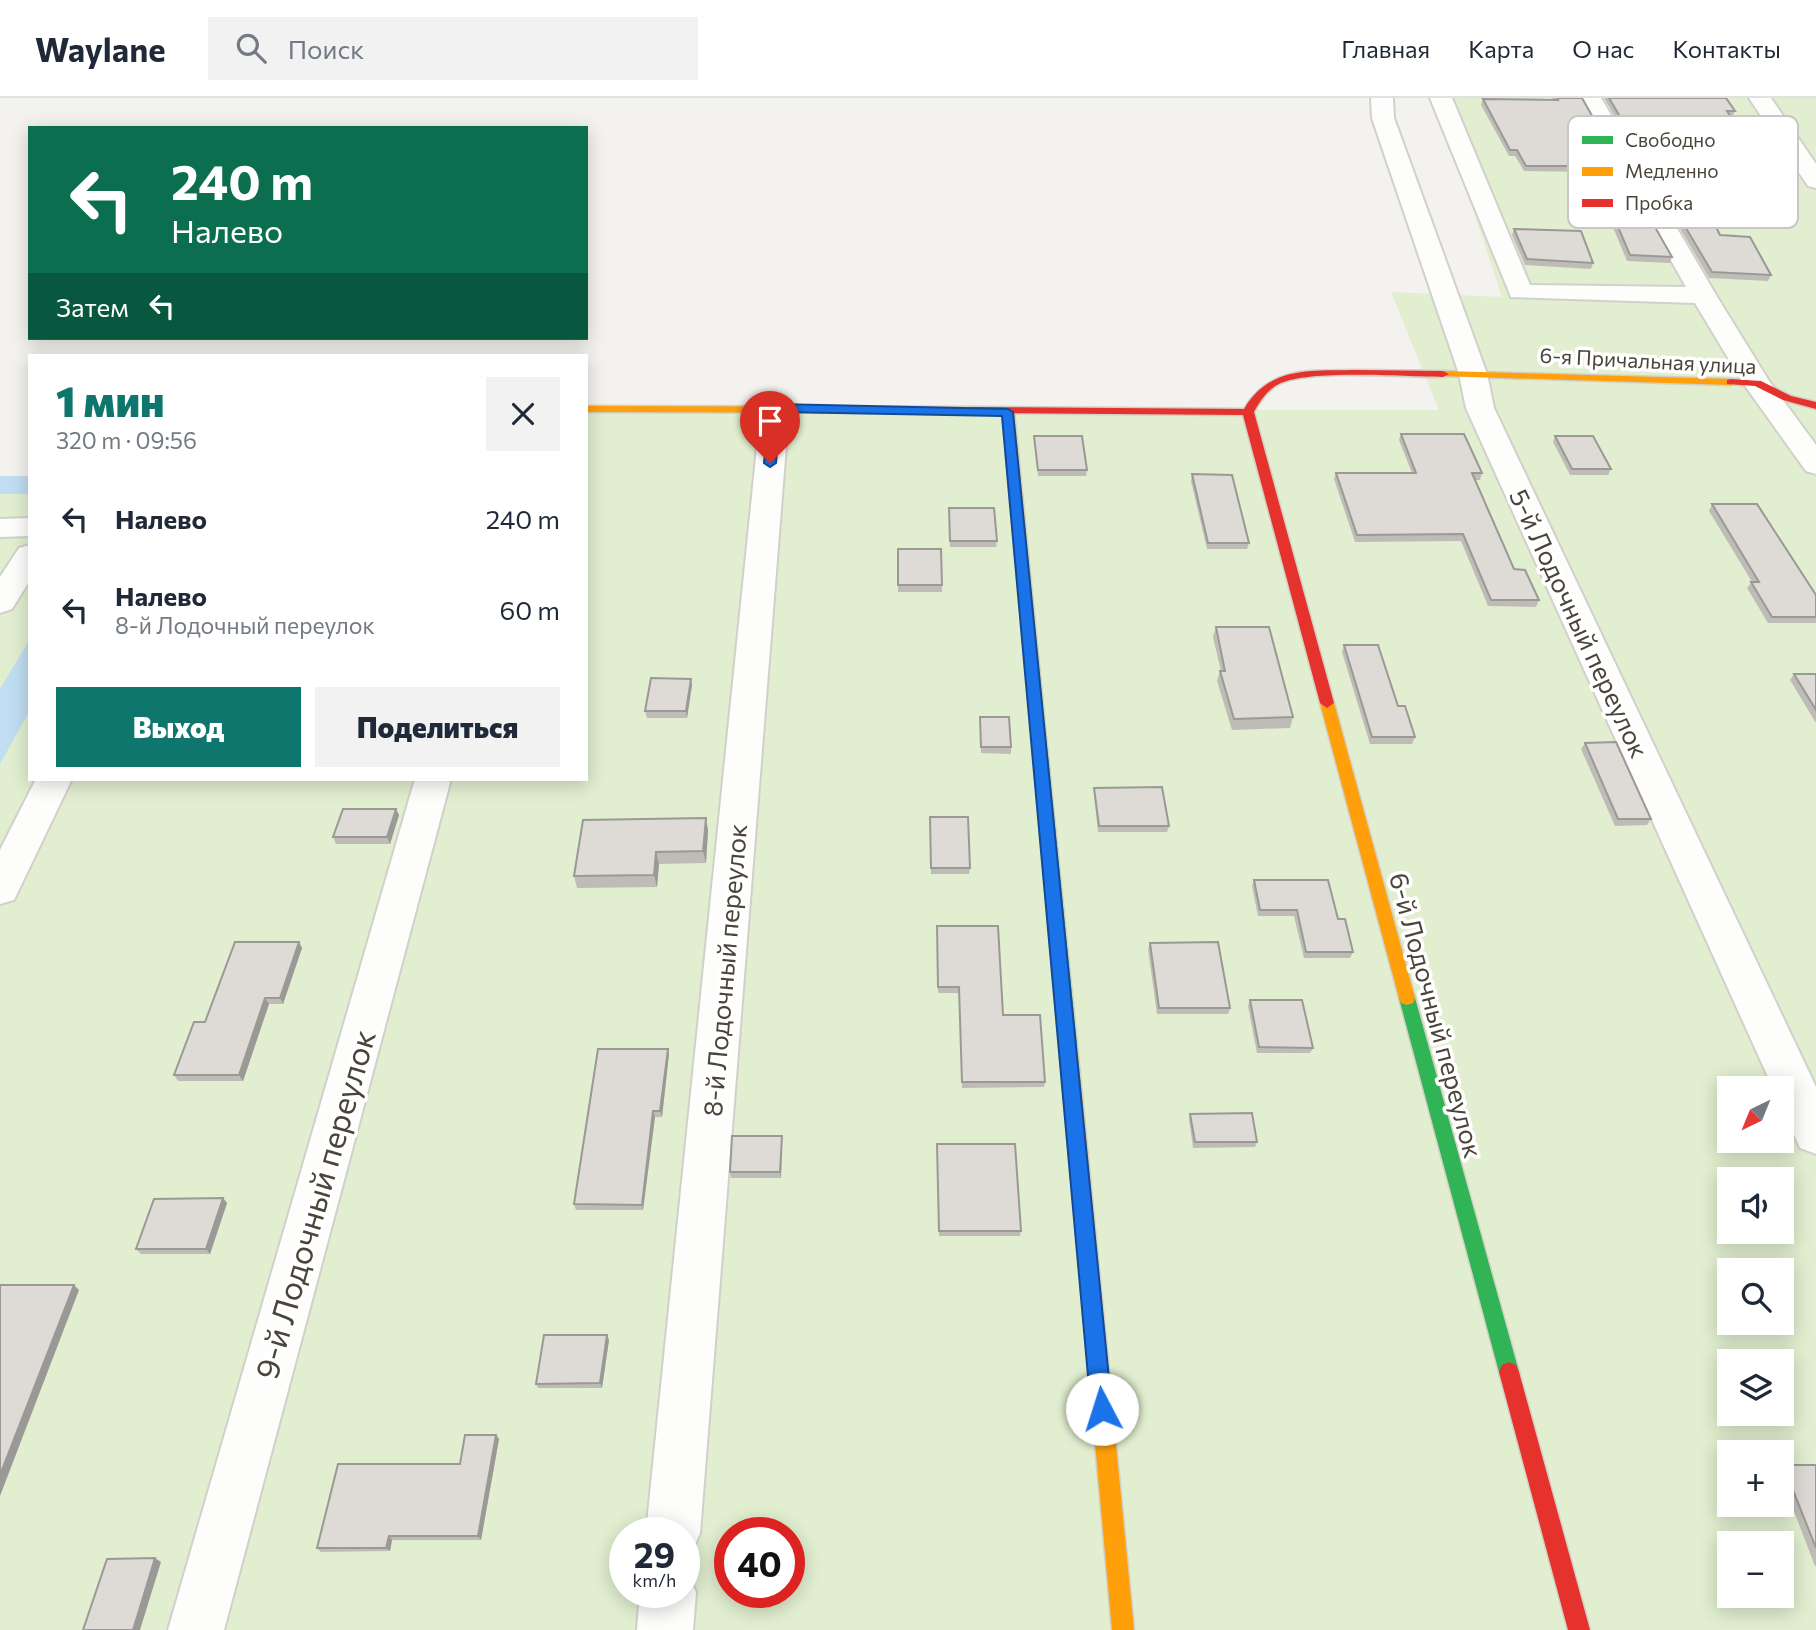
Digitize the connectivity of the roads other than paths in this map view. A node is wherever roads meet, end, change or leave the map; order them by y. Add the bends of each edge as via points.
1 (1382, 98) edge
2 (1441, 98) edge
3 (1590, 98) edge
4 (1760, 98) edge
5 (1600, 116) edge
6 (1772, 116) edge
7 (1798, 154) edge
8 (1816, 181) edge
9 (1665, 228) edge
10 (1703, 295) junction
11 (1473, 374) junction
12 (1757, 383) junction
13 (1816, 406) edge
14 (775, 408) junction
15 (588, 409) edge
16 (1008, 412) junction
17 (1248, 412) junction
18 (1816, 465) edge
19 (28, 527) edge
20 (0, 528) edge
21 (28, 558) edge
22 (0, 602) edge
23 (53, 781) edge
24 (432, 781) edge
25 (0, 889) edge
26 (1816, 1134) edge
27 (674, 1517) edge
28 (667, 1608) edge
29 (196, 1630) edge
30 (665, 1630) edge
31 (1123, 1630) edge
32 (1579, 1630) edge

1 - 11 street, 5-й Лодочный переулок via 1383,118
2 - 10 street via 1520,292
3 - 5 street
4 - 6 street
7 - 8 street
9 - 10 street
10 - 12 street
11 - 12 street, 6-я Причальная улица
11 - 17 street, 6-я Причальная улица via 1317,375 1278,380 1257,395
11 - 26 street, 5-й Лодочный переулок via 1480,408
12 - 13 street, 6-я Причальная улица
12 - 18 street
14 - 15 street
14 - 16 street
14 - 27 street, 8-й Лодочный переулок
16 - 17 street
16 - 31 street
17 - 32 street, 6-й Лодочный переулок
19 - 20 street
21 - 22 street
23 - 25 street
24 - 29 street, 9-й Лодочный переулок
28 - 30 street

